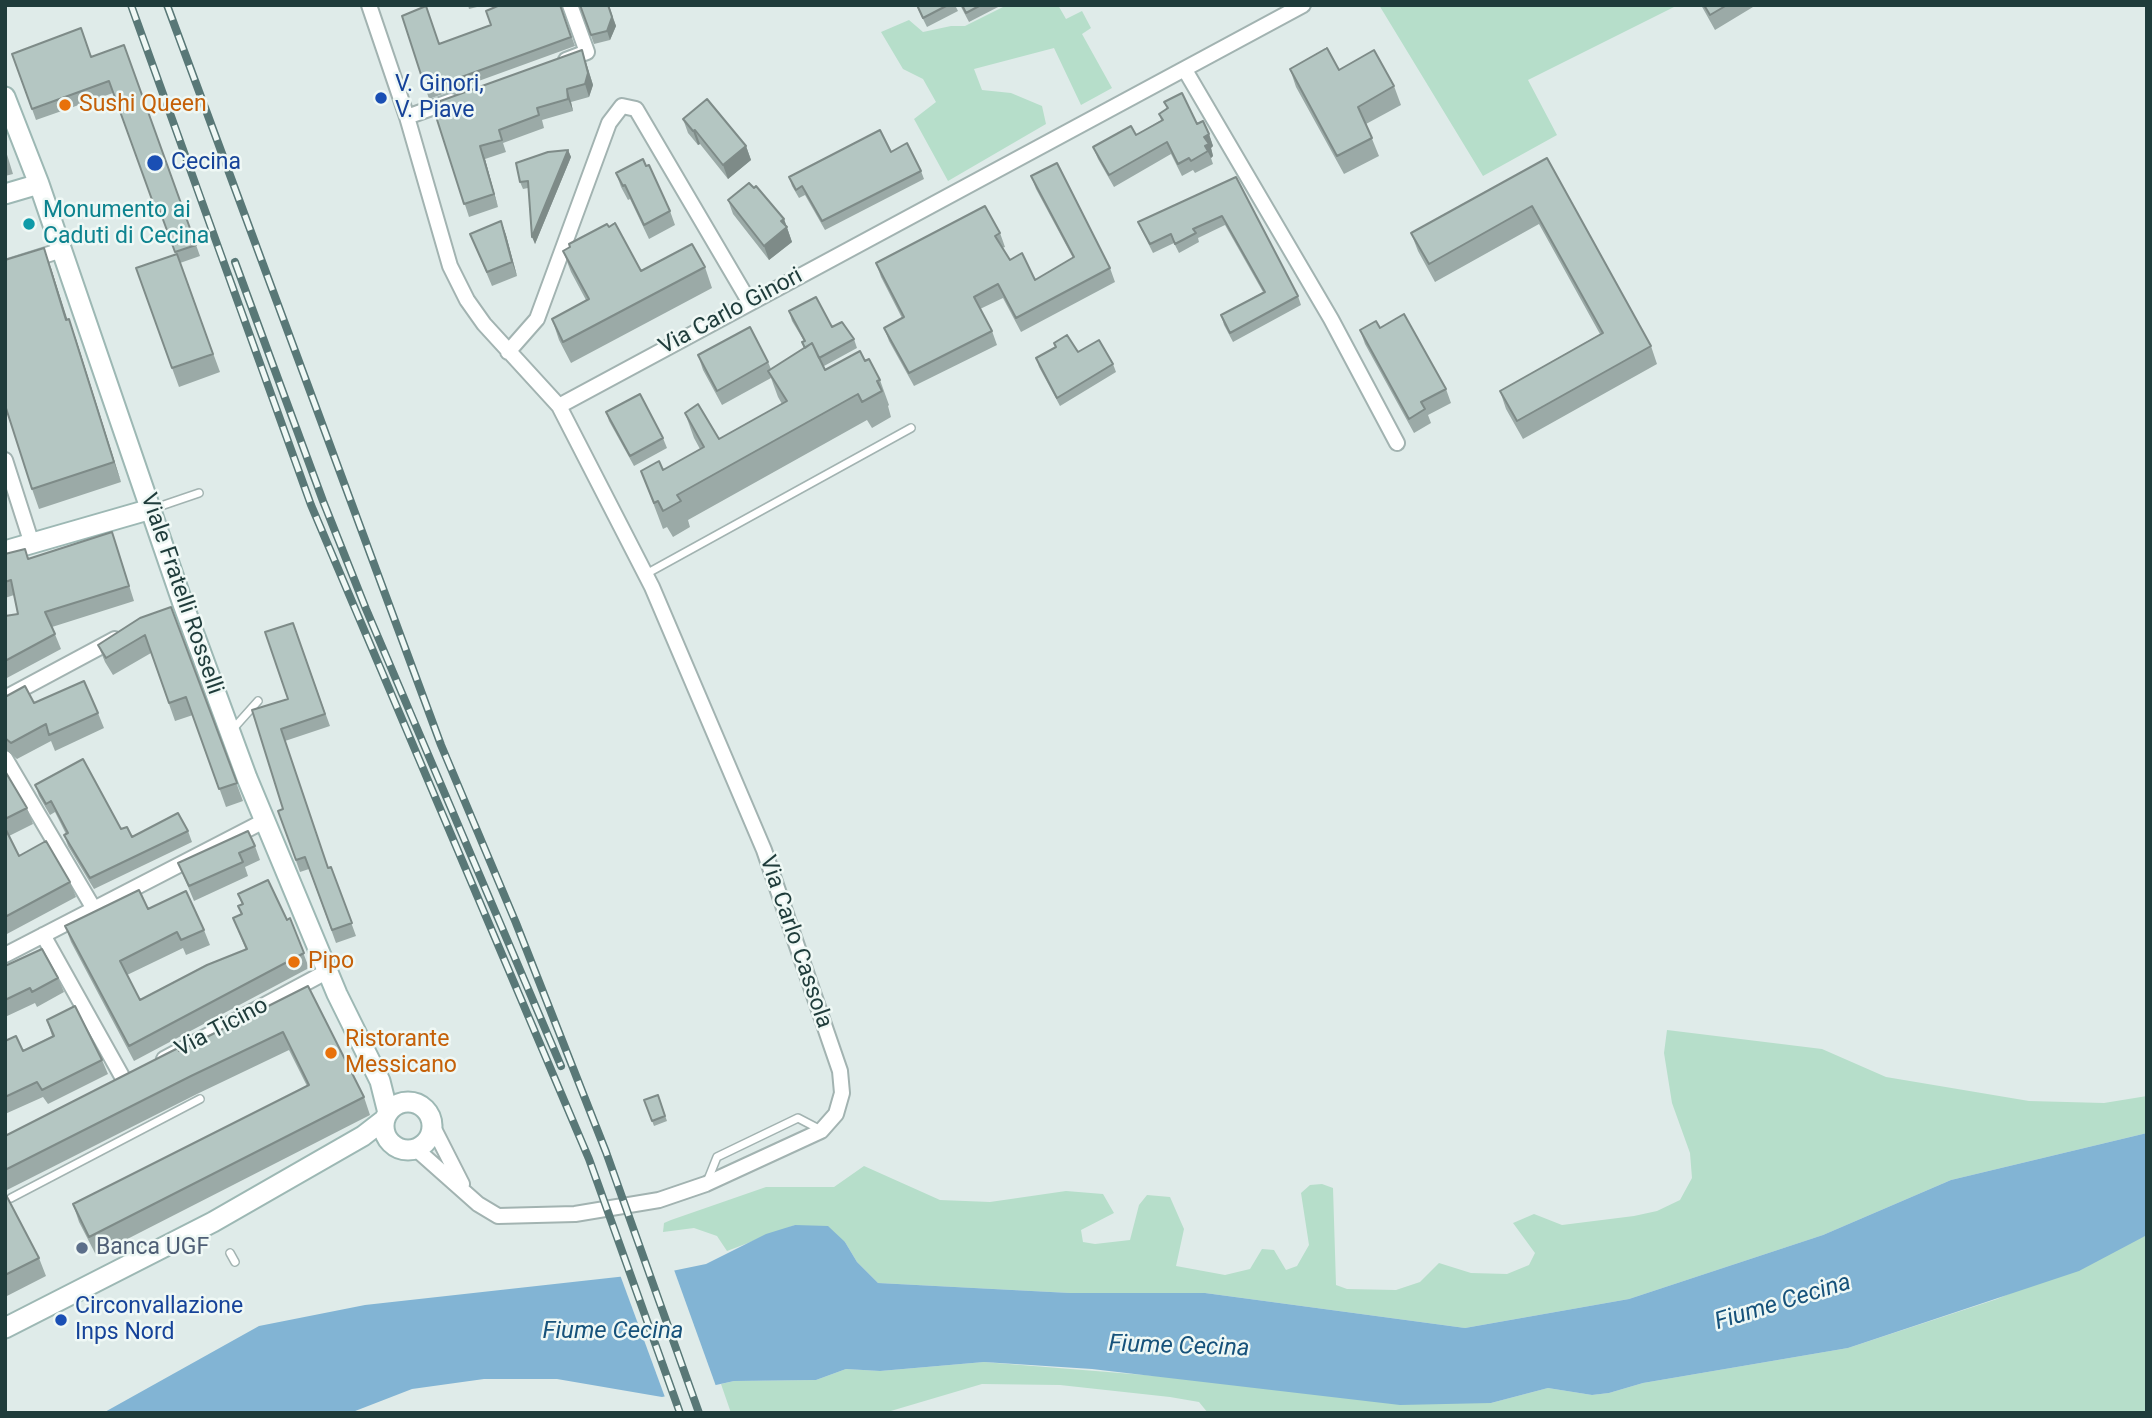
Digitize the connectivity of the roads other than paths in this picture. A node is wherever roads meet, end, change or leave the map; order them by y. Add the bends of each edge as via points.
1 (369, 5) edge
2 (570, 5) edge
3 (1303, 5) edge
4 (548, 66) edge
5 (1185, 70) junction
6 (471, 94) edge
7 (5, 97) edge
8 (407, 117) junction
9 (39, 184) junction
10 (5, 194) edge
11 (62, 250) junction
12 (5, 268) edge
13 (750, 303) junction
14 (508, 352) junction
15 (559, 406) junction
16 (911, 428) dead end
17 (1397, 443) dead end
18 (5, 460) edge
19 (199, 493) dead end
20 (151, 509) junction
21 (32, 544) junction
22 (5, 551) edge
23 (645, 574) junction
24 (124, 635) edge
25 (5, 698) edge
26 (258, 701) dead end
27 (230, 732) junction
28 (5, 758) edge
29 (264, 821) junction
30 (94, 909) junction
31 (43, 934) junction
32 (5, 955) edge
33 (328, 971) junction
34 (200, 1100) dead end
35 (393, 1111) junction
36 (432, 1125) junction
37 (821, 1131) junction
38 (363, 1136) junction
39 (388, 1140) junction
40 (416, 1149) junction
41 (706, 1184) junction
42 (464, 1189) junction
43 (11, 1198) edge
44 (230, 1253) dead end
45 (235, 1262) dead end
46 (5, 1328) edge

1 - 8 street
2 - 4 street via 587,52
3 - 5 street, Via Carlo Ginori
5 - 13 street, Via Carlo Ginori
5 - 17 street via 1331,319
6 - 8 street
7 - 9 street, Viale Fratelli Rosselli
8 - 14 street via 450,266 467,300
9 - 10 street
9 - 11 street, Viale Fratelli Rosselli
11 - 12 street
11 - 20 street, Viale Fratelli Rosselli
13 - 14 street via 636,109 622,106 609,123 537,319
13 - 15 street, Via Carlo Ginori
14 - 15 street
15 - 23 street, Via Carlo Cassola
16 - 23 lane
18 - 21 street
19 - 20 lane
20 - 21 street
20 - 27 street, Viale Fratelli Rosselli via 177,607
21 - 22 street
23 - 37 street, Via Carlo Cassola via 764,850 840,1071 841,1104
24 - 25 street
26 - 27 lane
27 - 29 street, Viale Fratelli Rosselli
28 - 30 street
29 - 30 street
29 - 33 street, Viale Fratelli Rosselli
30 - 31 street
31 - 32 street
31 - 33 street, Via Ticino via 130,1077
33 - 35 street, Viale Fratelli Rosselli
34 - 43 lane
35 - 36 street via 413,1102 426,1110
35 - 38 street
35 - 39 street
36 - 40 street via 428,1139
36 - 42 street
37 - 41 street
37 - 41 lane via 798,1118 717,1157
38 - 39 street
38 - 46 street via 213,1222
39 - 40 street via 401,1149
40 - 42 street
41 - 42 street via 659,1200 587,1212 498,1216
44 - 45 lane

